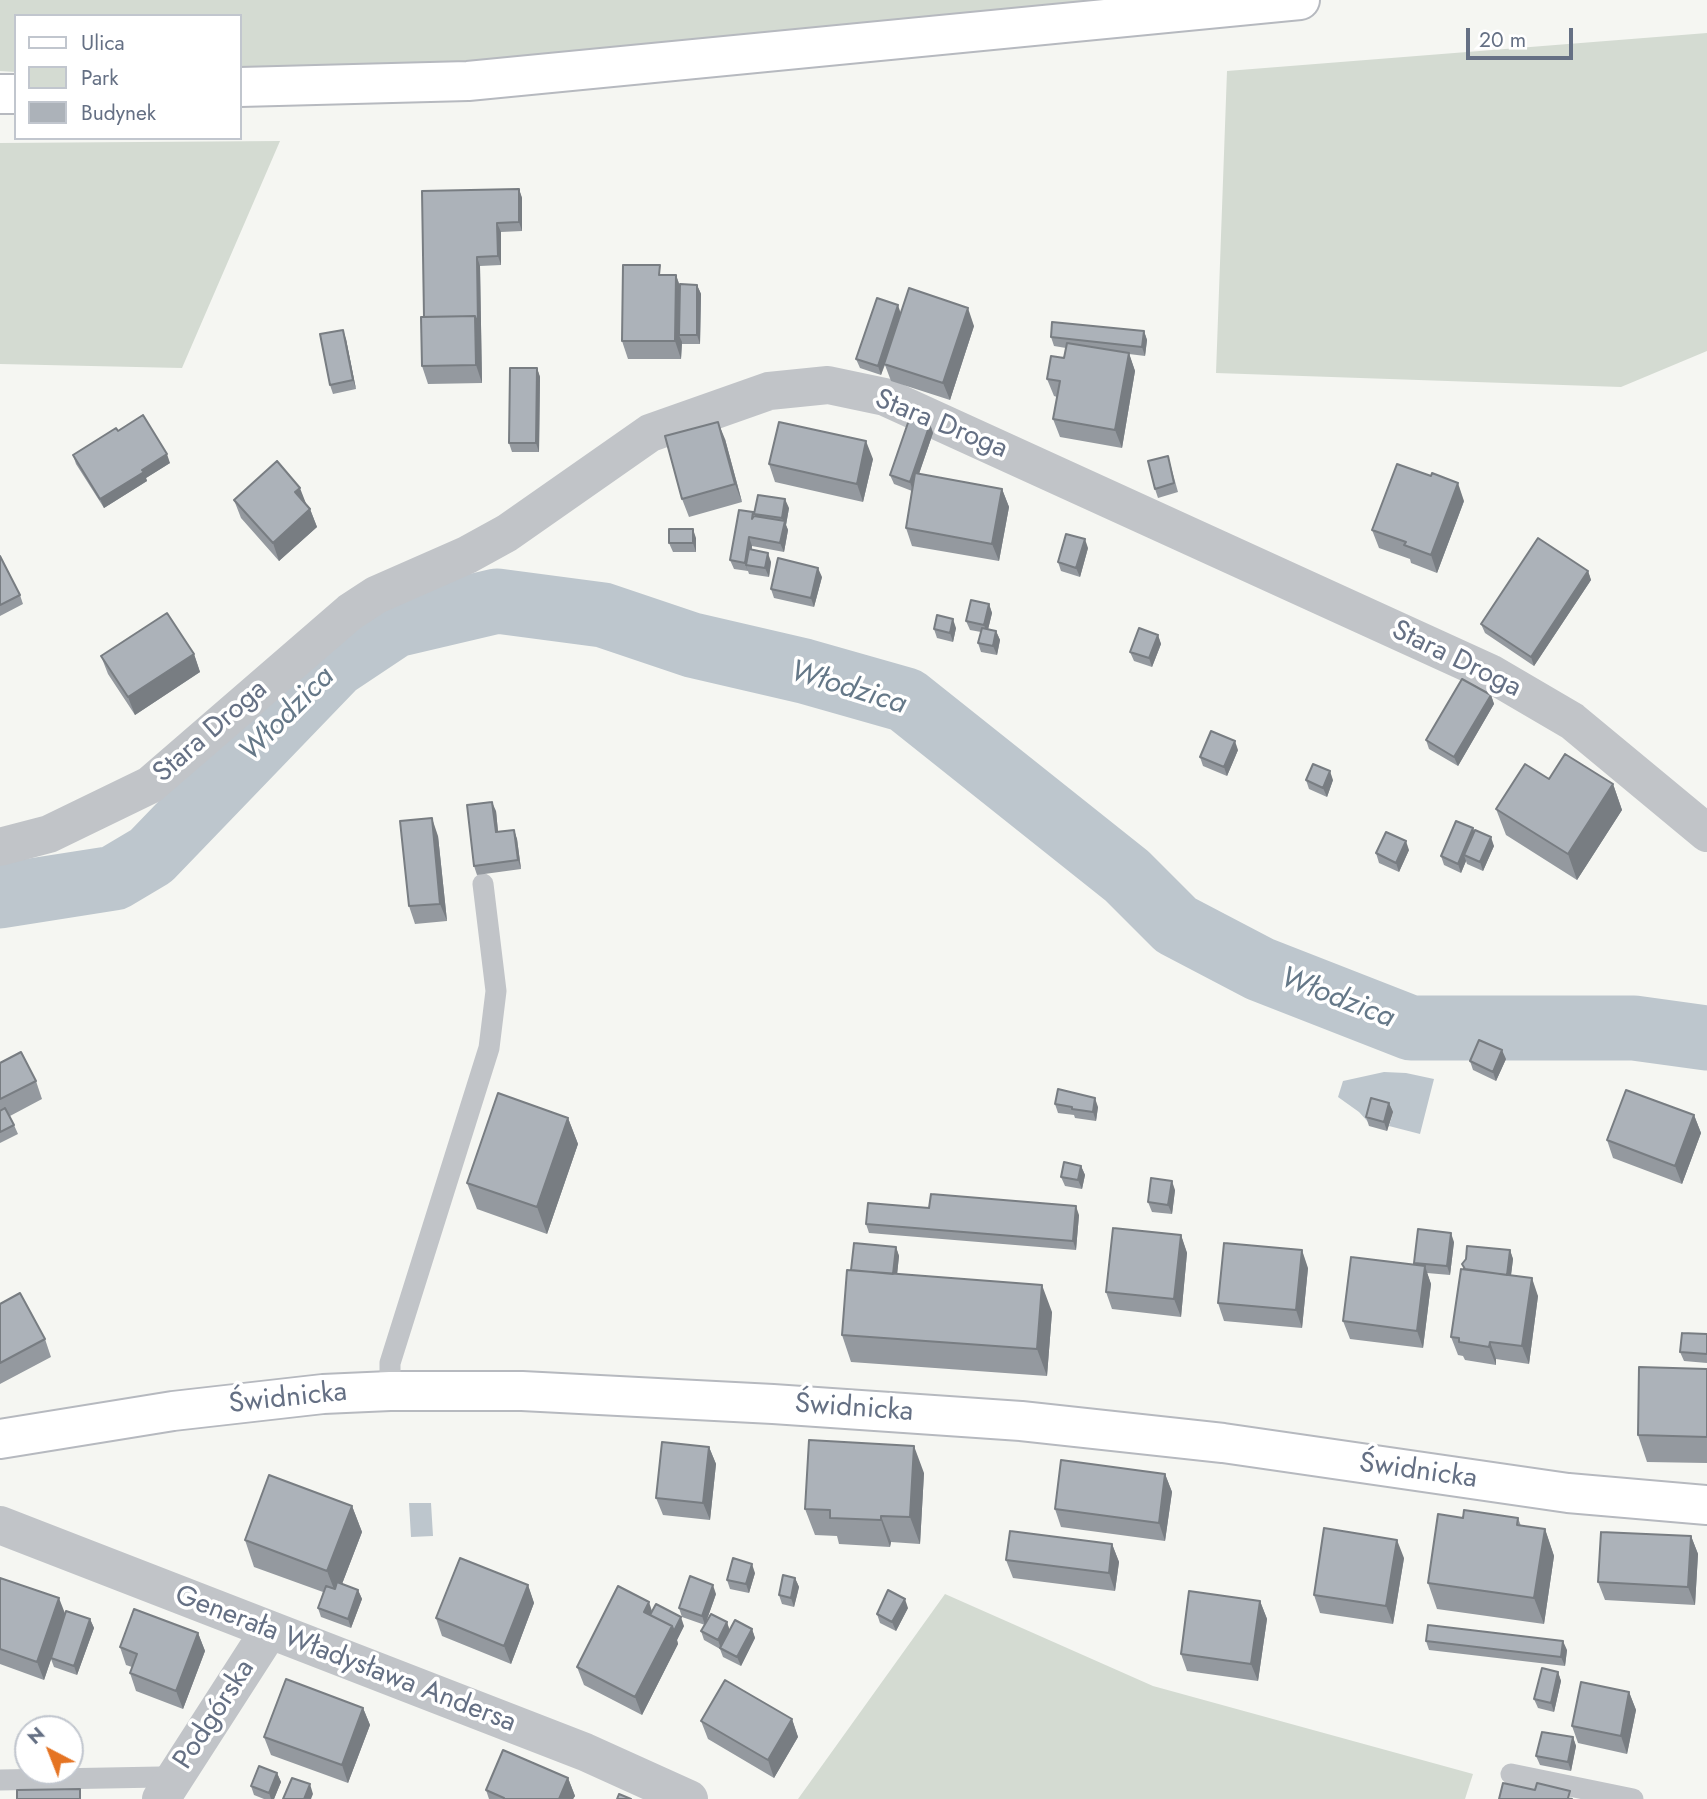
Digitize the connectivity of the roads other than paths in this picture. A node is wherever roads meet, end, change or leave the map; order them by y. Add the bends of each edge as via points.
1 (1300, 0) edge
2 (242, 87) edge
3 (1707, 832) edge
4 (0, 847) edge
5 (483, 884) dead end
6 (390, 1391) junction
7 (0, 1440) edge
8 (1707, 1505) edge
9 (0, 1525) edge
10 (267, 1630) junction
11 (1511, 1774) dead end
12 (0, 1780) edge
13 (166, 1791) edge
14 (690, 1799) edge
15 (1633, 1799) edge

1 - 2 street via 468,81
3 - 4 street, Stara Droga via 1572,721 1490,673 885,397 828,385 769,391 650,433 507,533 350,612 150,785 49,834
5 - 6 lane via 496,991 489,1048 390,1363
6 - 7 street, Świdnicka via 173,1411
6 - 8 street, Świdnicka via 522,1391 1021,1421 1223,1443 1569,1493
9 - 10 street, Generała Władysława Andersa
10 - 13 street, Podgórska
10 - 14 street, Generała Władysława Andersa via 585,1752
11 - 15 lane
12 - 13 lane via 160,1777

